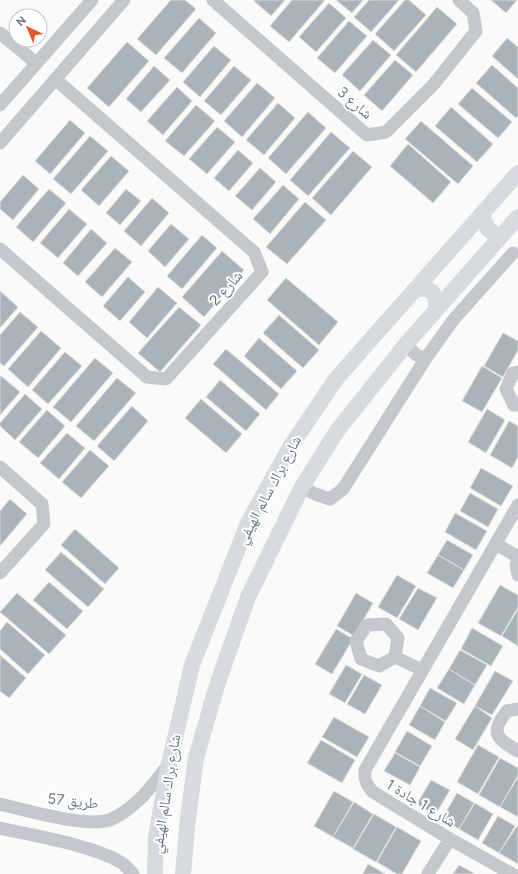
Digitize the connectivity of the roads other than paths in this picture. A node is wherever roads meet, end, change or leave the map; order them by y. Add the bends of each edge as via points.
1 (92, 0) edge
2 (124, 0) edge
3 (213, 0) edge
4 (459, 0) edge
5 (0, 32) edge
6 (36, 63) junction
7 (55, 79) junction
8 (0, 105) edge
9 (5, 133) edge
10 (0, 143) edge
11 (518, 173) edge
12 (482, 215) junction
13 (518, 217) edge
14 (500, 238) junction
15 (0, 249) edge
16 (515, 257) edge
17 (414, 290) junction
18 (436, 309) junction
19 (407, 343) junction
20 (426, 358) junction
21 (518, 372) edge
22 (518, 405) edge
23 (0, 467) edge
24 (302, 487) junction
25 (518, 505) edge
26 (496, 544) junction
27 (518, 558) edge
28 (0, 573) edge
29 (518, 575) edge
30 (395, 657) dead end
31 (422, 670) junction
32 (518, 709) edge
33 (518, 751) edge
34 (169, 764) junction
35 (0, 804) edge
36 (0, 828) edge
37 (450, 840) junction
38 (132, 874) edge
39 (155, 874) edge
40 (183, 874) edge
41 (428, 874) edge
42 (512, 874) edge

1 - 6 street
2 - 7 street
3 - 4 street, شارع 3 via 367,135 386,132 434,84 476,31 473,13
5 - 6 street
6 - 8 street
7 - 9 street
7 - 15 street, شارع 2 via 254,252 262,272 166,379 147,377
9 - 10 street
11 - 12 main road, شارع براك سالم الهيفي
12 - 14 main road via 488,229
12 - 17 main road, شارع براك سالم الهيفي
13 - 14 main road, شارع براك سالم الهيفي
14 - 16 street
14 - 18 main road, شارع براك سالم الهيفي
16 - 20 street via 454,319
17 - 18 main road via 423,288 432,292 437,299
17 - 34 main road, شارع براك سالم الهيفي via 336,379 290,447 248,523 192,665
18 - 19 main road, شارع براك سالم الهيفي
19 - 20 street via 411,352 418,357
19 - 24 main road, شارع براك سالم الهيفي via 337,431
20 - 24 street via 343,489 330,498
21 - 22 street via 513,373 506,389 514,405
23 - 28 street via 42,504 44,524
24 - 40 main road, شارع براك سالم الهيفي via 248,597 217,686 196,758
25 - 26 street, شارع 1 جادة 1
26 - 27 street
26 - 31 street, شارع 1 جادة 1
27 - 29 street
30 - 31 street
31 - 37 street, شارع 1 جادة 1 via 365,770 364,776 368,788 373,792
32 - 33 street via 507,711 497,728 501,742
34 - 35 street, طريق 57 via 137,803 110,820 91,822
34 - 39 main road, شارع براك سالم الهيفي via 156,837
36 - 38 street via 106,855 123,864
37 - 41 street
37 - 42 street, شارع 1 جادة 1

